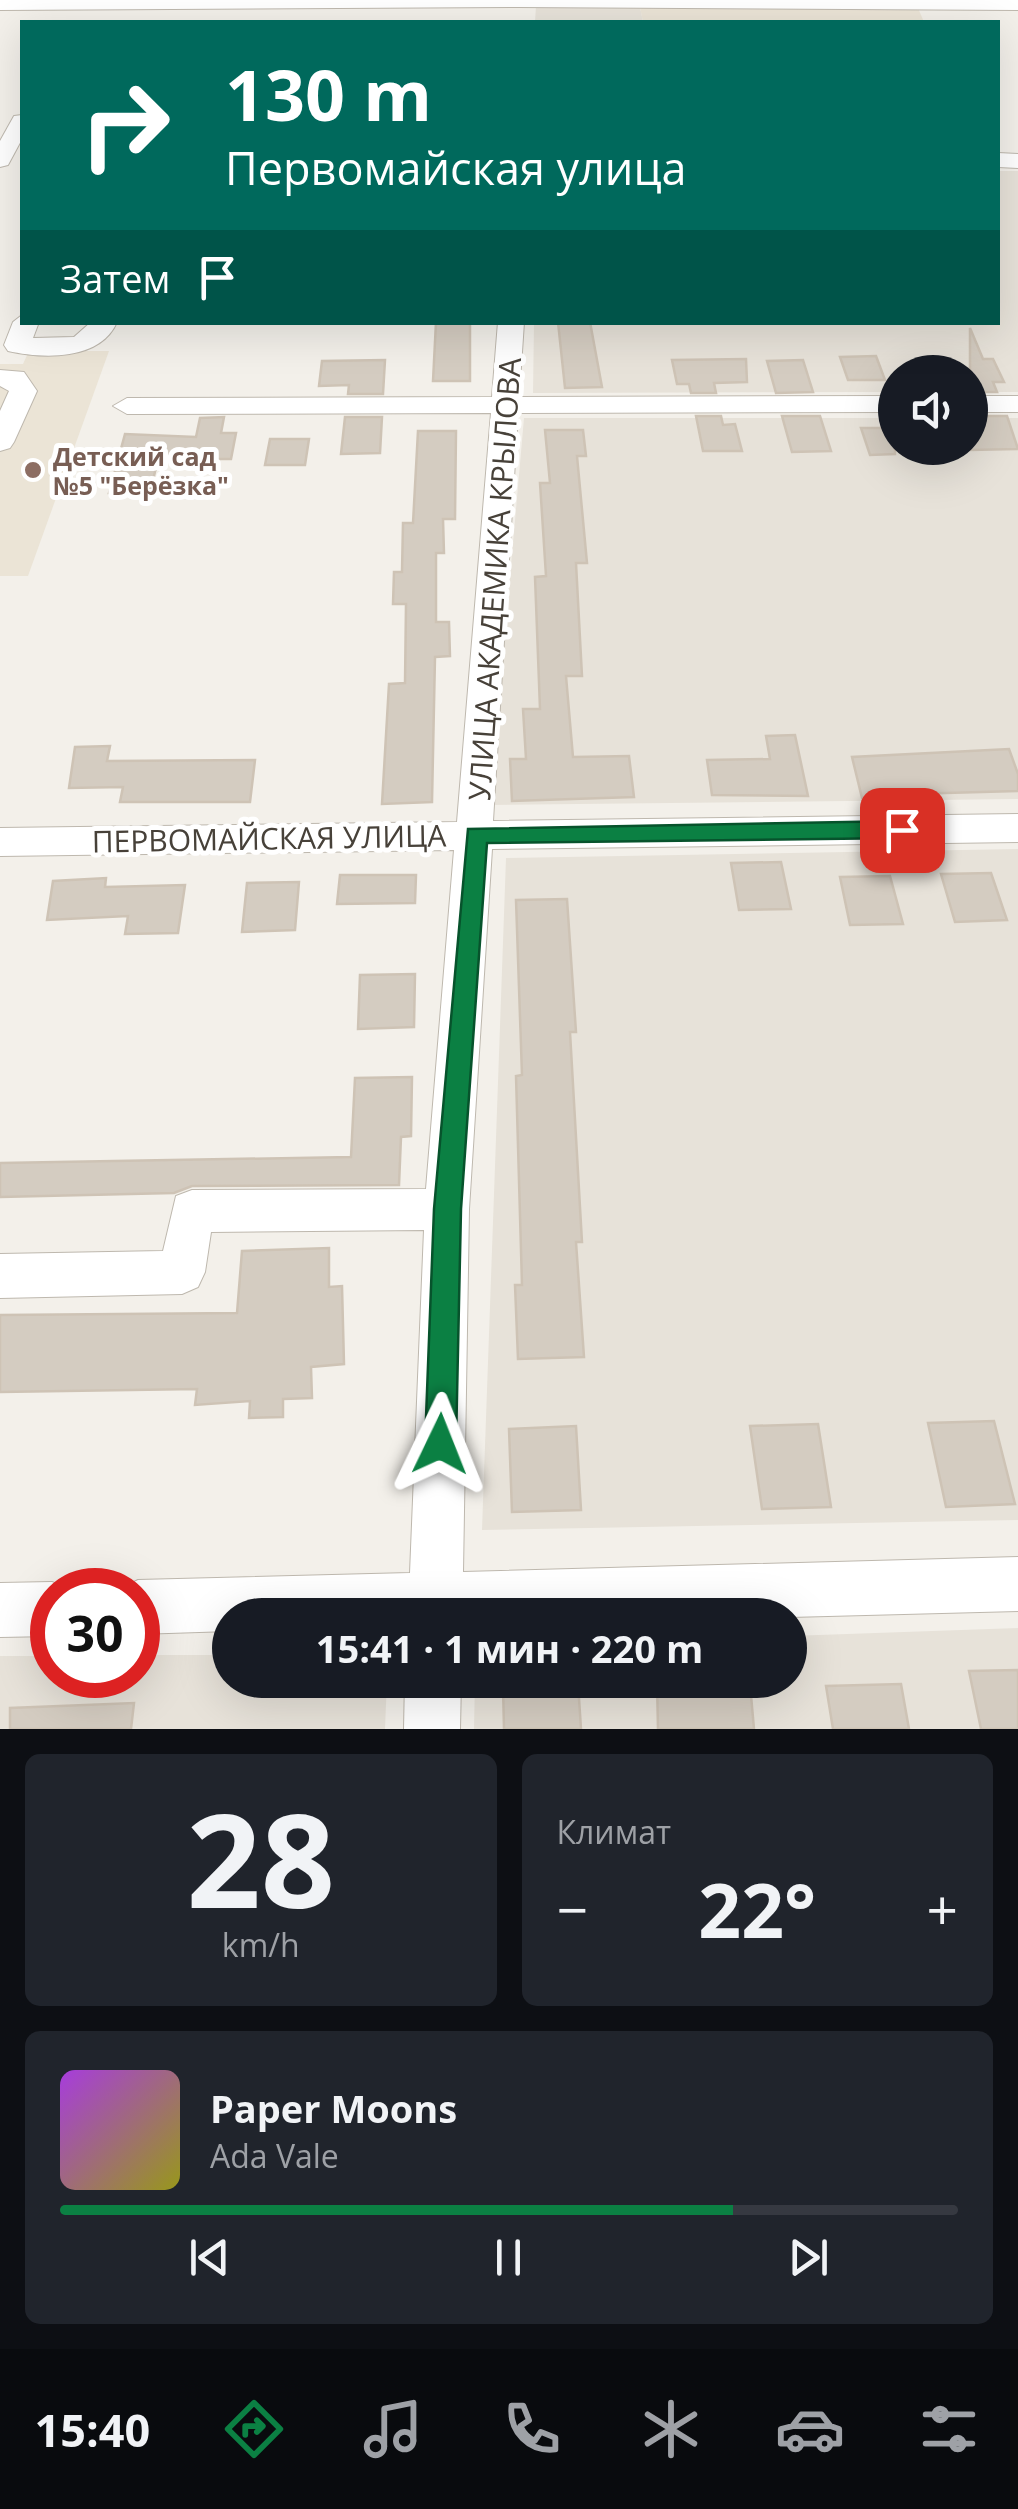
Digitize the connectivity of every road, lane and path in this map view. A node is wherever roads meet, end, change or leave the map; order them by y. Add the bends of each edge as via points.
1 (518, 0) edge
2 (196, 1) edge
3 (0, 4) edge
4 (1018, 4) edge
5 (926, 9) edge
6 (123, 13) edge
7 (782, 13) edge
8 (20, 125) edge
9 (0, 160) edge
10 (25, 325) edge
11 (103, 325) edge
12 (511, 325) edge
13 (0, 378) edge
14 (505, 404) junction
15 (878, 404) edge
16 (988, 404) edge
17 (1018, 404) edge
18 (126, 406) dead end
19 (0, 442) edge
20 (1018, 828) edge
21 (476, 834) junction
22 (0, 842) edge
23 (447, 1209) junction
24 (0, 1276) edge
25 (1018, 1584) edge
26 (436, 1598) edge
27 (678, 1598) edge
28 (160, 1607) edge
29 (212, 1607) edge
30 (30, 1609) edge
31 (0, 1610) edge
32 (433, 1698) edge
33 (432, 1729) edge

1 - 2 street
1 - 7 street
2 - 6 street
3 - 6 street
4 - 5 street
5 - 7 street
8 - 9 street
10 - 11 street via 17,346 87,342
12 - 14 street, УЛИЦА АКАДЕМИКА КРЫЛОВА
13 - 19 street via 14,378 23,392
14 - 15 street
14 - 18 street
14 - 21 street, УЛИЦА АКАДЕМИКА КРЫЛОВА
16 - 17 street
20 - 21 street, ПЕРВОМАЙСКАЯ УЛИЦА
21 - 22 street, ПЕРВОМАЙСКАЯ УЛИЦА
21 - 23 street, УЛИЦА АКАДЕМИКА КРЫЛОВА
23 - 24 street via 192,1211 182,1272
23 - 26 street, УЛИЦА АКАДЕМИКА КРЫЛОВА
25 - 27 street
28 - 29 street
30 - 31 street
32 - 33 street

